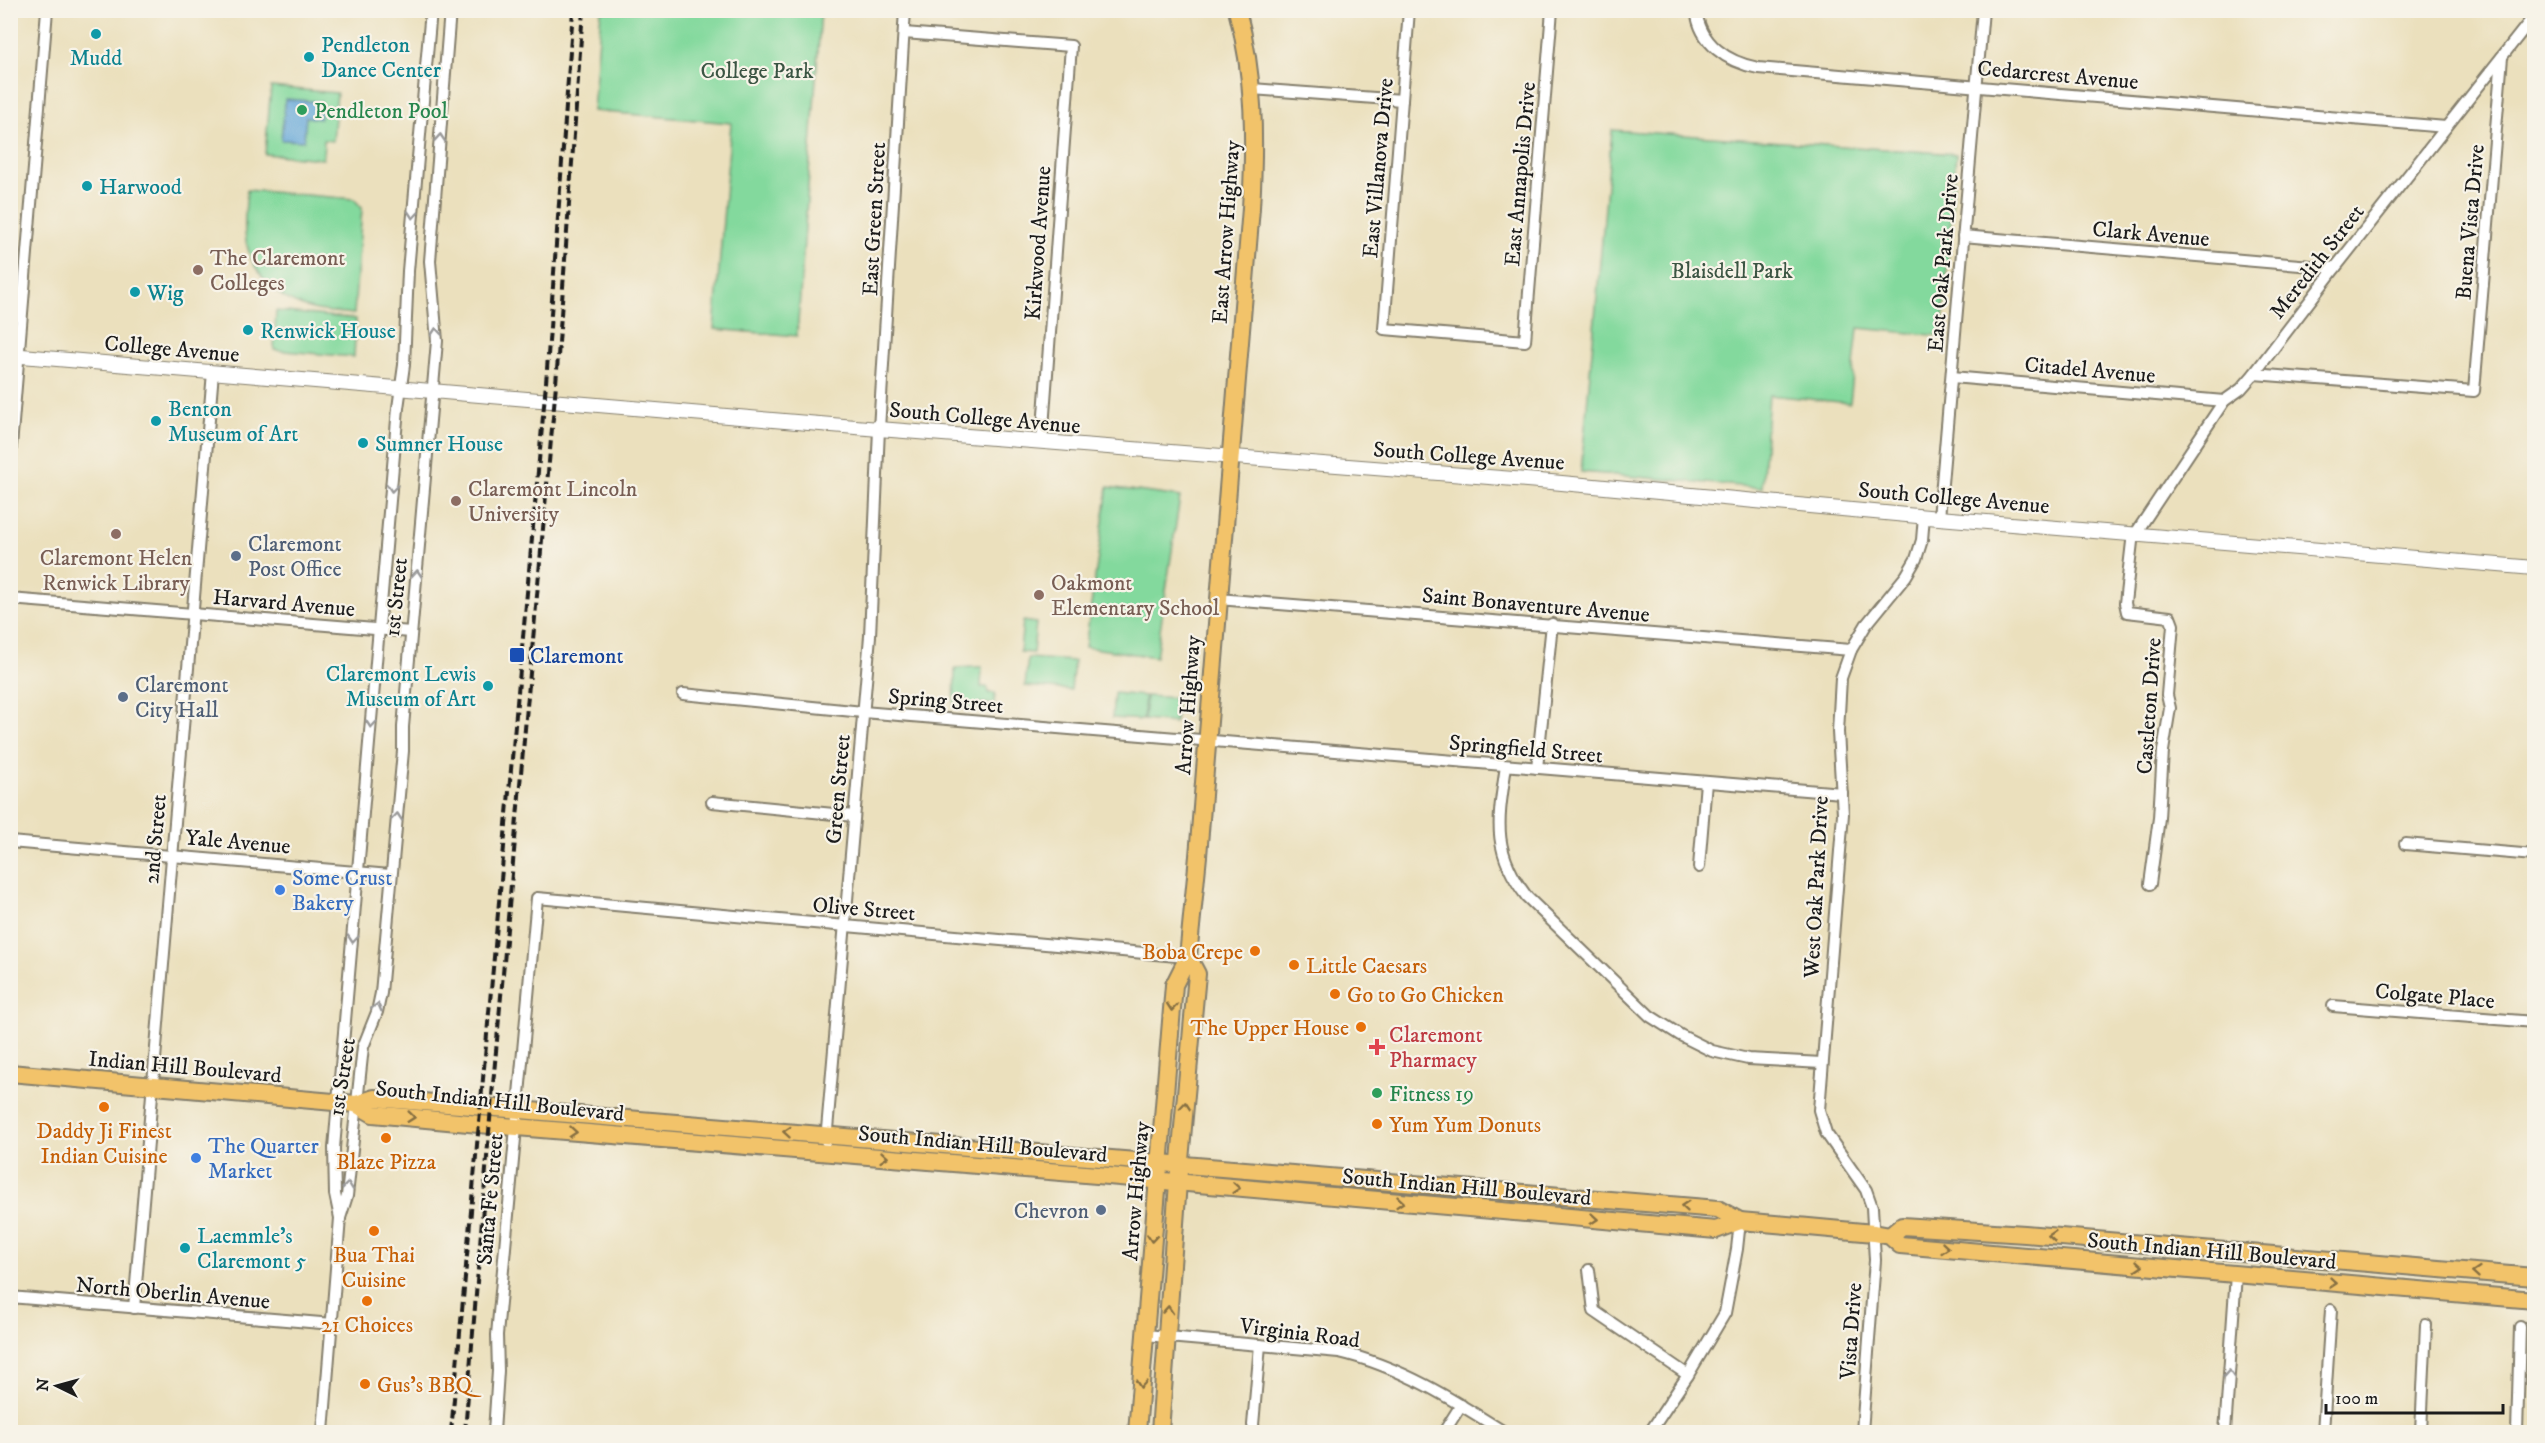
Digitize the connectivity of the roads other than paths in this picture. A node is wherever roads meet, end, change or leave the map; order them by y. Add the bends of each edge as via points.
1 (47, 10) edge
2 (431, 10) edge
3 (450, 10) edge
4 (905, 10) edge
5 (1237, 10) edge
6 (1409, 10) edge
7 (1552, 10) edge
8 (1696, 10) edge
9 (1983, 10) edge
10 (2535, 16) edge
11 (904, 33) junction
12 (2502, 57) junction
13 (1976, 86) junction
14 (1252, 89) junction
15 (1402, 100) junction
16 (2446, 127) junction
17 (1964, 236) junction
18 (2335, 268) junction
19 (1384, 329) joint
20 (14, 355) edge
21 (213, 372) junction
22 (2254, 374) junction
23 (1952, 377) junction
24 (401, 388) junction
25 (432, 390) junction
26 (2224, 401) junction
27 (879, 429) junction
28 (1042, 442) junction
29 (1230, 457) junction
30 (10, 459) edge
31 (1924, 516) junction
32 (1939, 518) junction
33 (2134, 533) junction
34 (2535, 568) edge
35 (10, 599) edge
36 (1218, 599) junction
37 (192, 614) junction
38 (1552, 624) junction
39 (380, 629) junction
40 (411, 632) junction
41 (1851, 650) junction
42 (683, 694) dead end
43 (863, 712) junction
44 (1207, 742) junction
45 (1506, 766) junction
46 (1537, 768) junction
47 (1706, 782) junction
48 (1842, 793) junction
49 (712, 802) dead end
50 (854, 816) junction
51 (10, 842) edge
52 (2405, 844) dead end
53 (2535, 855) edge
54 (171, 856) junction
55 (1699, 867) dead end
56 (359, 871) junction
57 (390, 875) junction
58 (2150, 884) dead end
59 (537, 898) joint
60 (844, 926) junction
61 (1188, 957) junction
62 (2333, 1006) dead end
63 (2535, 1022) edge
64 (1822, 1063) junction
65 (10, 1073) edge
66 (152, 1086) junction
67 (347, 1103) junction
68 (517, 1110) junction
69 (515, 1127) junction
70 (827, 1135) junction
71 (825, 1152) junction
72 (1159, 1162) junction
73 (1180, 1164) junction
74 (1157, 1180) junction
75 (1178, 1182) junction
76 (340, 1218) junction
77 (1740, 1221) junction
78 (1882, 1234) junction
79 (1589, 1270) dead end
80 (2236, 1274) junction
81 (2535, 1277) edge
82 (10, 1296) edge
83 (2535, 1300) edge
84 (134, 1308) junction
85 (2331, 1310) dead end
86 (333, 1324) junction
87 (2426, 1325) dead end
88 (2520, 1328) dead end
89 (1145, 1335) junction
90 (1166, 1337) junction
91 (1260, 1345) junction
92 (1688, 1375) junction
93 (1461, 1405) junction
94 (324, 1432) edge
95 (494, 1432) edge
96 (1137, 1432) edge
97 (1160, 1432) edge
98 (1255, 1432) edge
99 (1444, 1432) edge
100 (1504, 1432) edge
101 (1650, 1432) edge
102 (1862, 1432) edge
103 (2225, 1432) edge
104 (2323, 1432) edge
105 (2421, 1432) edge
106 (2517, 1432) edge

1 - 20 street
2 -> 24 street, 1st Street
25 -> 3 street, 1st Street via 437,341 430,261
4 - 11 street, East Green Street
5 - 14 main road, East Arrow Highway
6 - 15 street, East Villanova Drive
7 - 19 street, East Annapolis Drive via 1526,341
8 - 13 street, Cedarcrest Avenue via 1708,42 1743,65
9 - 13 street, East Oak Park Drive
10 - 12 street, Meredith Street
11 - 27 street, East Green Street
11 - 28 street, Kirkwood Avenue via 1071,46
12 - 16 street, Meredith Street
12 - 22 street, Buena Vista Drive via 2474,391
13 - 16 street, Cedarcrest Avenue
13 - 17 street, East Oak Park Drive
14 - 15 street
14 - 29 main road, East Arrow Highway via 1255,148
15 - 19 street, East Villanova Drive
16 - 18 street, Meredith Street
17 - 18 street, Clark Avenue
17 - 23 street, East Oak Park Drive
18 - 22 street, Meredith Street
20 - 21 street, College Avenue
20 - 30 street
21 - 24 street, College Avenue
21 - 37 street, 2nd Street
22 - 26 street, Meredith Street
23 - 26 street, Citadel Avenue
23 - 32 street, East Oak Park Drive
24 - 25 street, South College Avenue
24 -> 39 street, 1st Street
25 - 27 street, South College Avenue
40 -> 25 street, 1st Street
26 - 33 street, Meredith Street
27 - 28 street, South College Avenue
27 - 43 street, Green Street
28 - 29 street, South College Avenue
29 - 31 street, South College Avenue
29 - 36 main road, Arrow Highway
31 - 32 street, South College Avenue
31 - 41 street, West Oak Park Drive via 1916,559
32 - 33 street, South College Avenue
33 - 34 street, South College Avenue
33 - 58 street, Castleton Drive via 2127,612 2170,618 2174,625 2167,695 2170,708
35 - 37 street, Harvard Avenue
36 - 38 street, Saint Bonaventure Avenue
36 - 44 main road, Arrow Highway
37 - 39 street, Harvard Avenue
37 - 54 street, 2nd Street
38 - 41 street, Saint Bonaventure Avenue
38 - 46 street
39 - 40 street, Harvard Avenue
39 -> 56 street, 1st Street
57 -> 40 street, 1st Street
41 - 48 street, West Oak Park Drive via 1841,678 1838,732
42 - 43 street, Spring Street
43 - 44 street, Spring Street
43 - 50 street, Green Street
44 - 45 street, Springfield Street
44 - 61 main road, Arrow Highway
45 - 46 street, Springfield Street
45 - 64 street via 1499,836 1513,879 1650,1016 1712,1051 1748,1059
46 - 47 street, Springfield Street
47 - 48 street, Springfield Street
47 - 55 street
48 - 64 street, West Oak Park Drive
49 - 50 street
50 - 60 street, Green Street
51 - 54 street, Yale Avenue
52 - 53 street
54 - 56 street, Yale Avenue
54 - 66 street, 2nd Street
56 - 57 street, Yale Avenue
56 -> 67 street, 1st Street
67 -> 57 street, 1st Street via 381,993
59 - 60 street, Olive Street
59 - 68 street, Santa Fe Street
60 - 61 street, Olive Street
60 - 70 street, Green Street
61 -> 72 main road, Arrow Highway via 1174,985
73 -> 61 main road, Arrow Highway via 1197,974
62 - 63 street, Colgate Place
64 - 78 street, West Oak Park Drive via 1820,1110 1826,1133 1866,1190
65 - 66 main road, Indian Hill Boulevard
66 - 67 main road, Indian Hill Boulevard
66 - 84 street, 2nd Street
67 - 68 main road, South Indian Hill Boulevard via 374,1098
67 -> 69 main road, South Indian Hill Boulevard via 373,1113
76 -> 67 street, 1st Street via 347,1196
67 - 76 street, 1st Street via 333,1168
68 - 69 street, Santa Fe Street
70 -> 68 main road, South Indian Hill Boulevard
69 -> 71 main road, South Indian Hill Boulevard
69 - 95 street, Santa Fe Street via 497,1335
70 - 71 street, Green Street
70 - 72 main road, South Indian Hill Boulevard
71 -> 74 main road, South Indian Hill Boulevard
72 - 73 main road, South Indian Hill Boulevard
72 - 74 main road, Arrow Highway
73 - 75 main road, Arrow Highway
77 -> 73 main road, South Indian Hill Boulevard via 1718,1209
74 - 75 main road, South Indian Hill Boulevard
74 -> 89 main road, Arrow Highway
75 -> 77 main road, South Indian Hill Boulevard via 1716,1230
90 -> 75 main road, Arrow Highway
76 - 86 street, 1st Street
77 - 78 main road, South Indian Hill Boulevard
77 - 92 street via 1725,1313
78 -> 80 main road, South Indian Hill Boulevard via 1899,1245
81 -> 78 main road, South Indian Hill Boulevard via 1902,1226
78 - 102 street, Vista Drive via 1875,1260
79 - 92 street via 1594,1311
80 -> 83 main road, South Indian Hill Boulevard
103 -> 80 street
82 - 84 street, North Oberlin Avenue
84 - 86 street, North Oberlin Avenue
85 - 104 street
86 - 94 street, 1st Street
87 - 105 street
88 - 106 street
89 - 90 street, Virginia Road
89 -> 96 main road, Arrow Highway
90 - 91 street, Virginia Road
90 - 97 main road, Arrow Highway
91 - 93 street, Virginia Road via 1363,1358
91 - 98 street
92 - 101 street
93 - 99 street
93 - 100 street, Virginia Road

